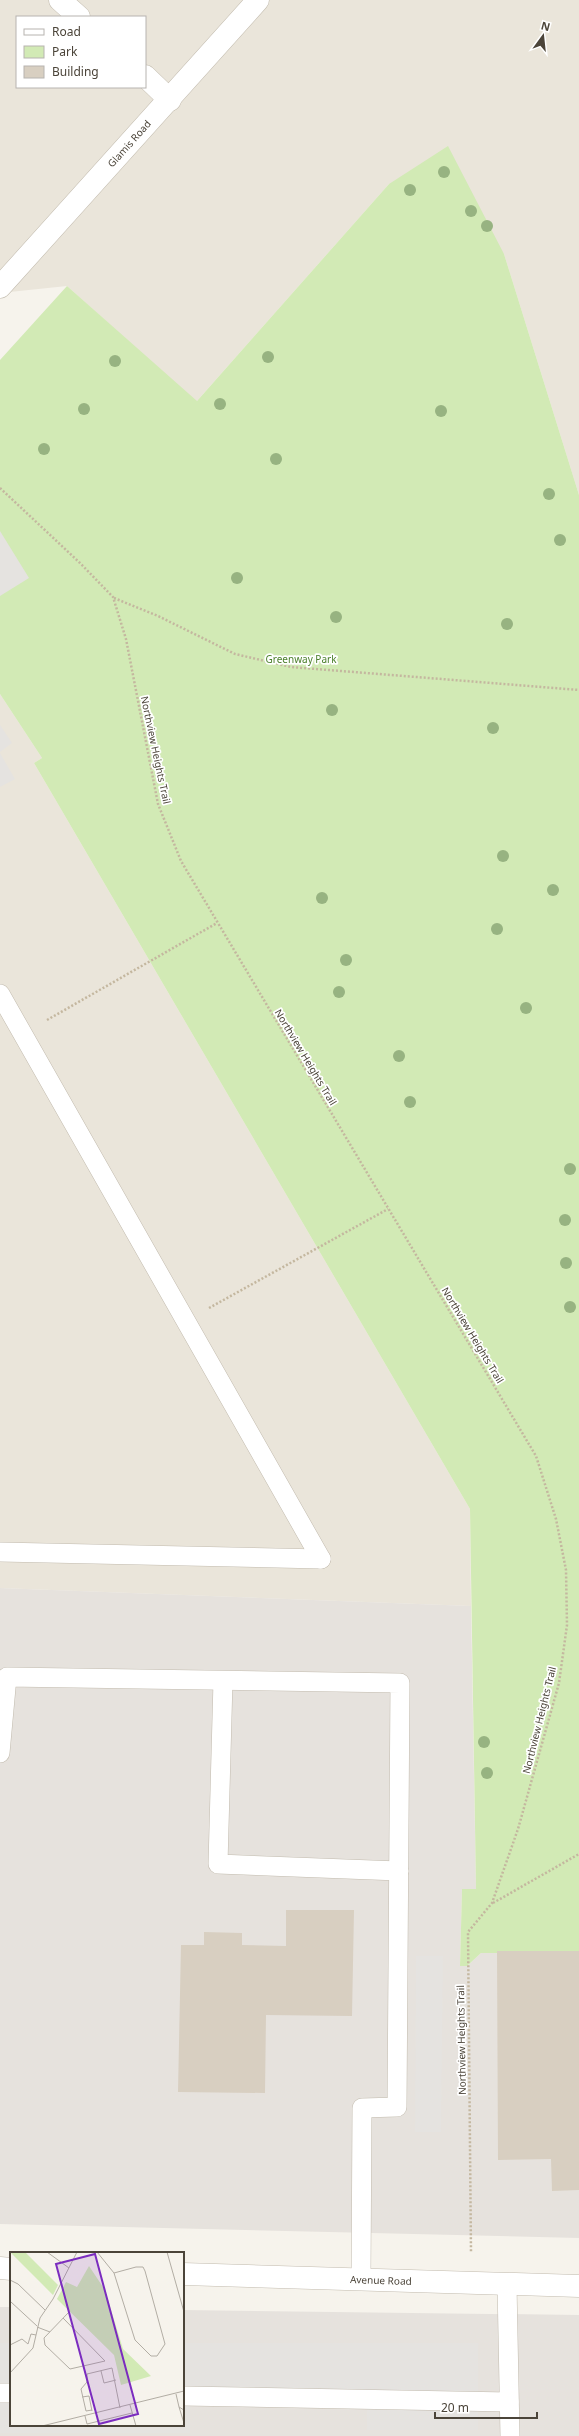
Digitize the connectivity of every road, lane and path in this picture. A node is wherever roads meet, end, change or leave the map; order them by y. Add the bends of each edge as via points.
1 (60, 0) edge
2 (258, 0) edge
3 (78, 16) edge
4 (146, 77) edge
5 (170, 100) junction
6 (0, 287) edge
7 (0, 488) edge
8 (113, 597) junction
9 (579, 690) edge
10 (217, 922) junction
11 (0, 994) edge
12 (22, 1034) junction
13 (388, 1209) junction
14 (185, 1320) junction
15 (0, 1552) edge
16 (223, 1681) junction
17 (0, 1753) edge
18 (579, 1854) edge
19 (399, 1870) junction
20 (492, 1903) junction
21 (0, 2268) edge
22 (10, 2269) edge
23 (184, 2274) edge
24 (362, 2280) junction
25 (471, 2284) junction
26 (506, 2284) junction
27 (579, 2286) edge
28 (184, 2396) edge
29 (509, 2402) junction
30 (510, 2436) edge

1 - 3 street
2 - 5 street, Glamis Road
4 - 5 street
5 - 6 street, Glamis Road
7 - 8 path, Northview Heights Trail
8 - 9 path via 235,654 291,667
8 - 10 path, Northview Heights Trail via 126,639 158,804 181,861
10 - 12 path
10 - 13 path, Northview Heights Trail
11 - 12 lane
12 - 14 lane
13 - 14 path
13 - 20 path, Northview Heights Trail via 536,1456 556,1519 566,1570 567,1625 559,1683 518,1829
14 - 15 lane via 321,1559
16 - 17 lane via 7,1677
16 - 19 lane via 400,1683
16 - 19 lane via 218,1864
18 - 20 path
19 - 24 lane via 397,2107 362,2108
20 - 25 path, Northview Heights Trail via 468,1932
21 - 22 street
23 - 24 street, Avenue Road
24 - 25 street, Avenue Road
25 - 26 street, Avenue Road
26 - 27 street, Avenue Road
26 - 29 lane
28 - 29 lane
29 - 30 lane

